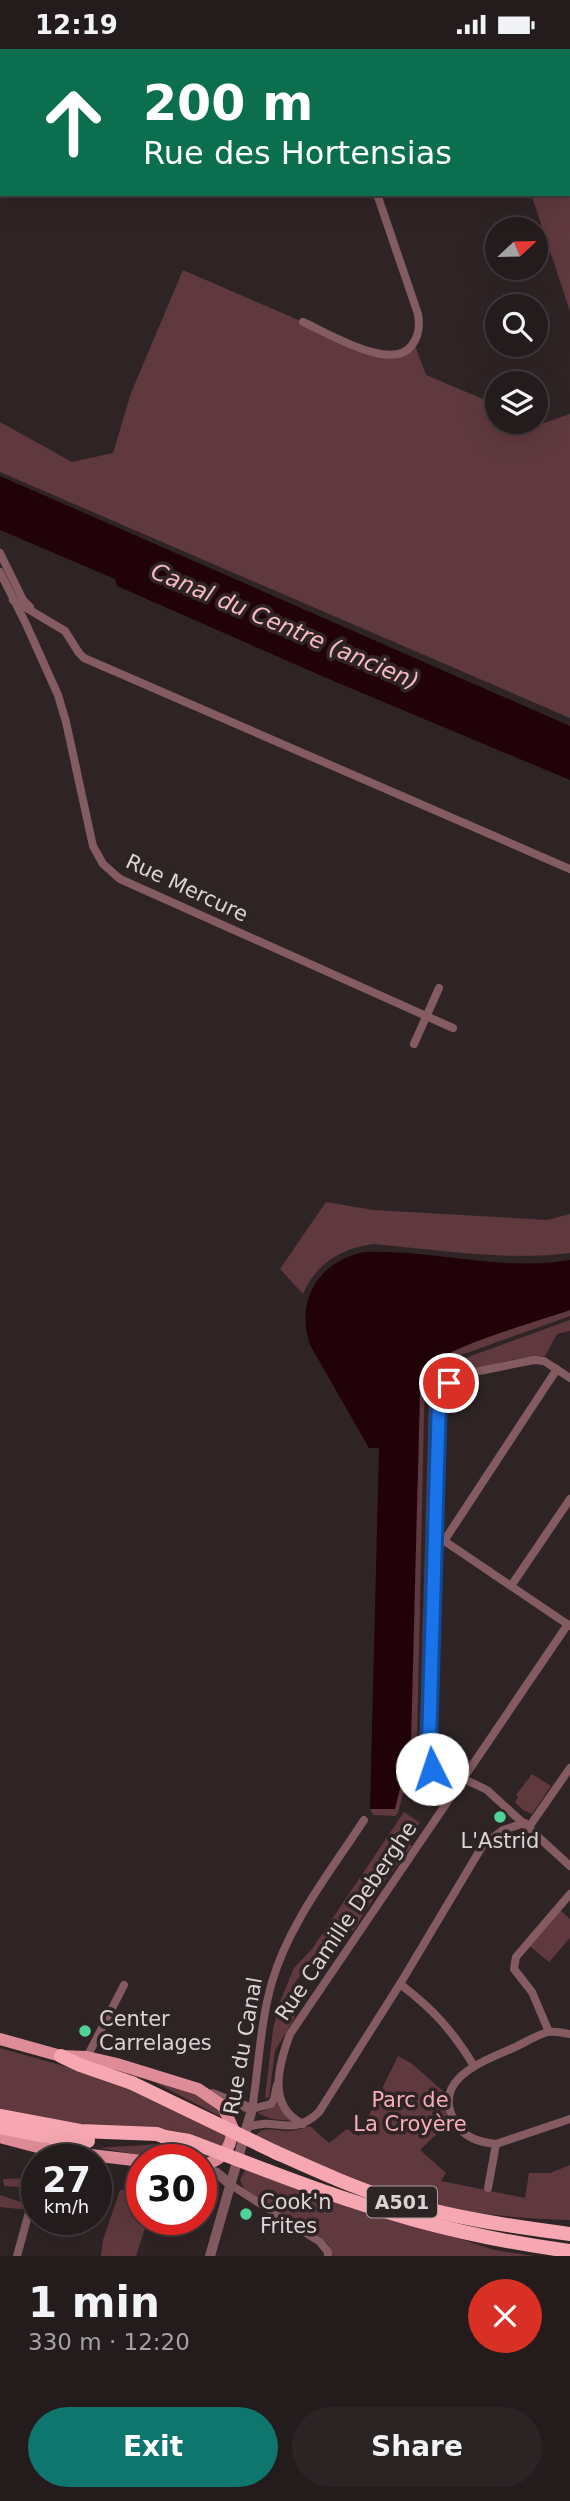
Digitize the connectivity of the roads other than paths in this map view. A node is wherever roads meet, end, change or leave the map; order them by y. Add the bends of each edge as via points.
1 (378, 196) edge
2 (303, 322) dead end
3 (0, 553) edge
4 (0, 572) edge
5 (13, 600) junction
6 (43, 618) junction
7 (570, 869) edge
8 (439, 988) dead end
9 (427, 1016) junction
10 (453, 1028) dead end
11 (414, 1044) dead end
12 (557, 1369) junction
13 (570, 1378) edge
14 (570, 1499) edge
15 (435, 1535) junction
16 (444, 1541) junction
17 (511, 1586) junction
18 (569, 1625) edge
19 (570, 1768) edge
20 (464, 1779) junction
21 (365, 1820) dead end
22 (527, 1825) junction
23 (570, 1866) edge
24 (570, 1894) edge
25 (400, 1984) junction
26 (124, 1985) dead end
27 (549, 2032) junction
28 (570, 2034) edge
29 (1, 2040) edge
30 (61, 2056) junction
31 (87, 2057) junction
32 (474, 2066) junction
33 (277, 2083) junction
34 (198, 2089) junction
35 (252, 2109) junction
36 (0, 2116) edge
37 (570, 2119) edge
38 (303, 2124) junction
39 (0, 2127) edge
40 (247, 2128) junction
41 (0, 2137) edge
42 (115, 2137) junction
43 (496, 2144) junction
44 (21, 2145) edge
45 (217, 2160) edge
46 (217, 2173) edge
47 (231, 2185) junction
48 (488, 2188) dead end
49 (570, 2234) edge
50 (23, 2235) edge
51 (570, 2251) edge
52 (17, 2256) edge
53 (210, 2256) edge
54 (328, 2256) edge

1 - 2 street via 418,314 414,343 394,356 379,355
3 - 6 street via 23,600
4 - 5 street, Rue Mercure
5 - 6 street
5 - 9 street, Rue Mercure via 58,695 90,838 108,870
6 - 7 street via 65,631 84,657
8 - 9 street
9 - 10 street, Rue Mercure
9 - 11 street
12 - 13 street
12 - 15 street via 534,1360 464,1374 449,1383 439,1398
12 - 16 street
14 - 17 street
15 - 16 street
15 - 20 street via 430,1766
16 - 17 street
17 - 18 street
18 - 20 street, Rue Camille Deberghe
19 - 22 street
20 - 22 street via 487,1790
20 - 33 street, Rue Camille Deberghe via 290,2034
21 - 35 street, Rue du Canal via 282,1954 265,2013
22 - 23 street
22 - 25 street via 503,1830 483,1845
24 - 27 street via 513,1963 532,1991
25 - 32 street via 441,2018
25 - 38 street via 324,2106
26 - 31 street
27 - 28 street
27 - 32 street
29 - 30 main road
30 - 31 main road
30 - 49 highway, A501, bridge via 132,2083 355,2187 424,2208
31 - 34 main road
32 - 43 street via 454,2084 449,2108 462,2132 476,2141
33 - 35 street via 271,2104
33 - 38 street via 289,2115
34 - 35 street
34 - 45 main road via 223,2106 233,2129 225,2153
35 - 40 street, Rue du Canal
36 - 42 highway
37 - 43 street
38 - 40 street via 262,2123
39 - 42 highway via 60,2139
40 - 47 street, Rue du Canal
41 - 44 main road
42 - 51 highway, A501, bridge via 156,2134 199,2144 350,2201 457,2232
43 - 48 street
46 - 47 street
47 - 53 street, Rue du Canal
47 - 54 street via 320,2242
50 - 52 street

